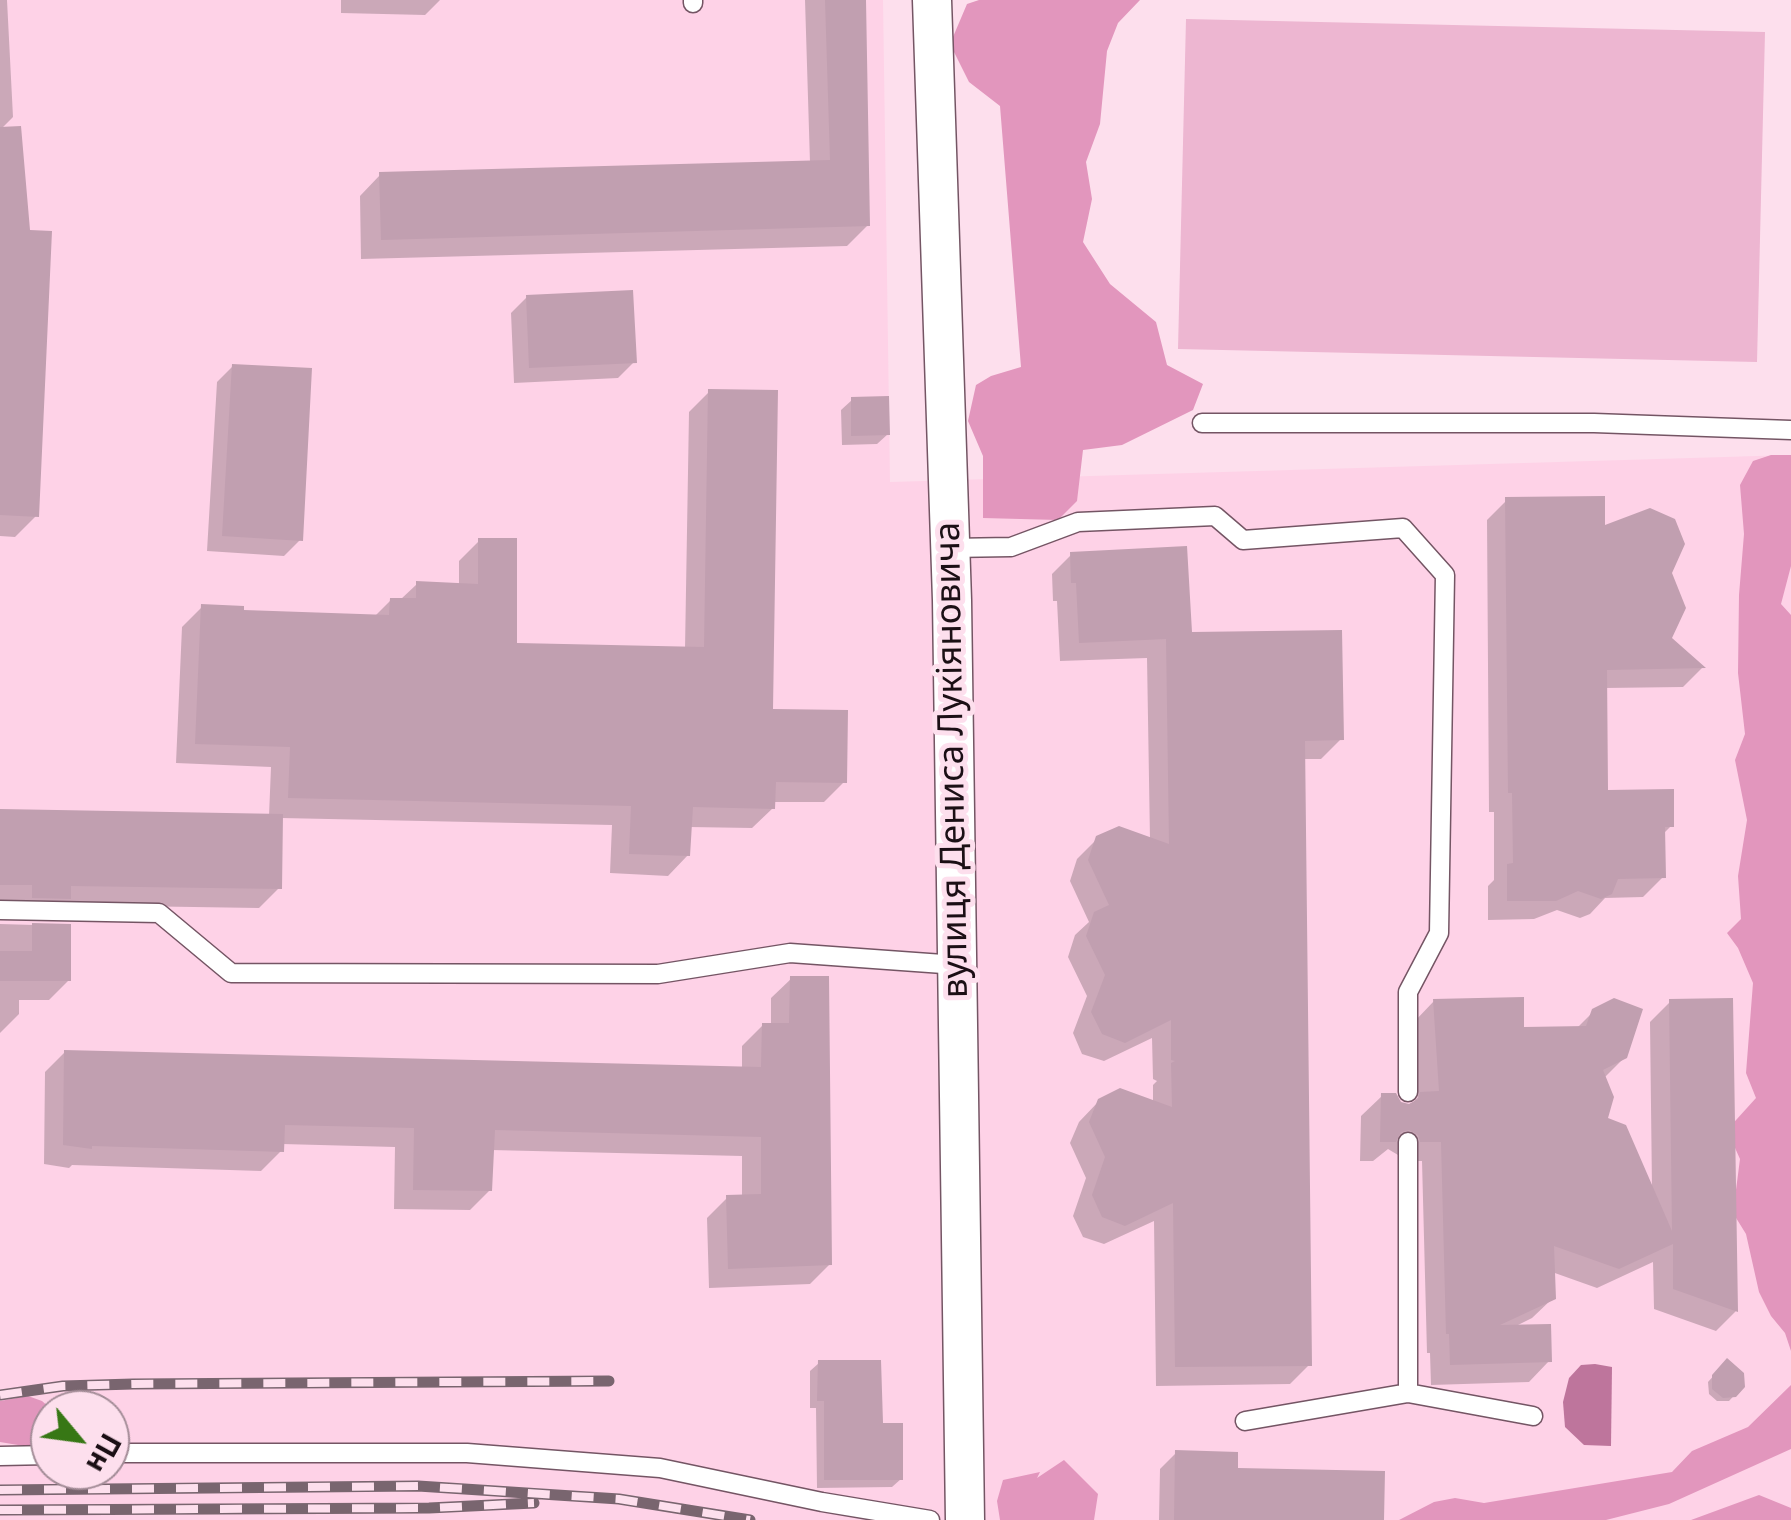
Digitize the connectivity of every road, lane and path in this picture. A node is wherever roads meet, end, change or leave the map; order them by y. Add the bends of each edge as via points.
1 (932, 0) edge
2 (1202, 423) dead end
3 (1791, 430) edge
4 (950, 548) junction
5 (0, 910) edge
6 (957, 965) junction
7 (1408, 1092) dead end
8 (1408, 1142) dead end
9 (1408, 1393) junction
10 (1533, 1416) dead end
11 (1245, 1420) dead end
12 (130, 1453) edge
13 (30, 1455) edge
14 (0, 1456) edge
15 (930, 1520) edge
16 (965, 1520) edge

1 - 4 street, вулиця Дениса Лукіяновича
2 - 3 lane
4 - 6 street, вулиця Дениса Лукіяновича
4 - 7 lane via 1012,547 1078,522 1214,516 1242,540 1402,528 1445,575 1439,933 1408,992
5 - 6 lane via 159,913 231,973 658,974 790,953
6 - 16 street, вулиця Дениса Лукіяновича
8 - 9 lane
9 - 10 lane
9 - 11 lane
12 - 15 lane via 467,1453 660,1468
13 - 14 lane

